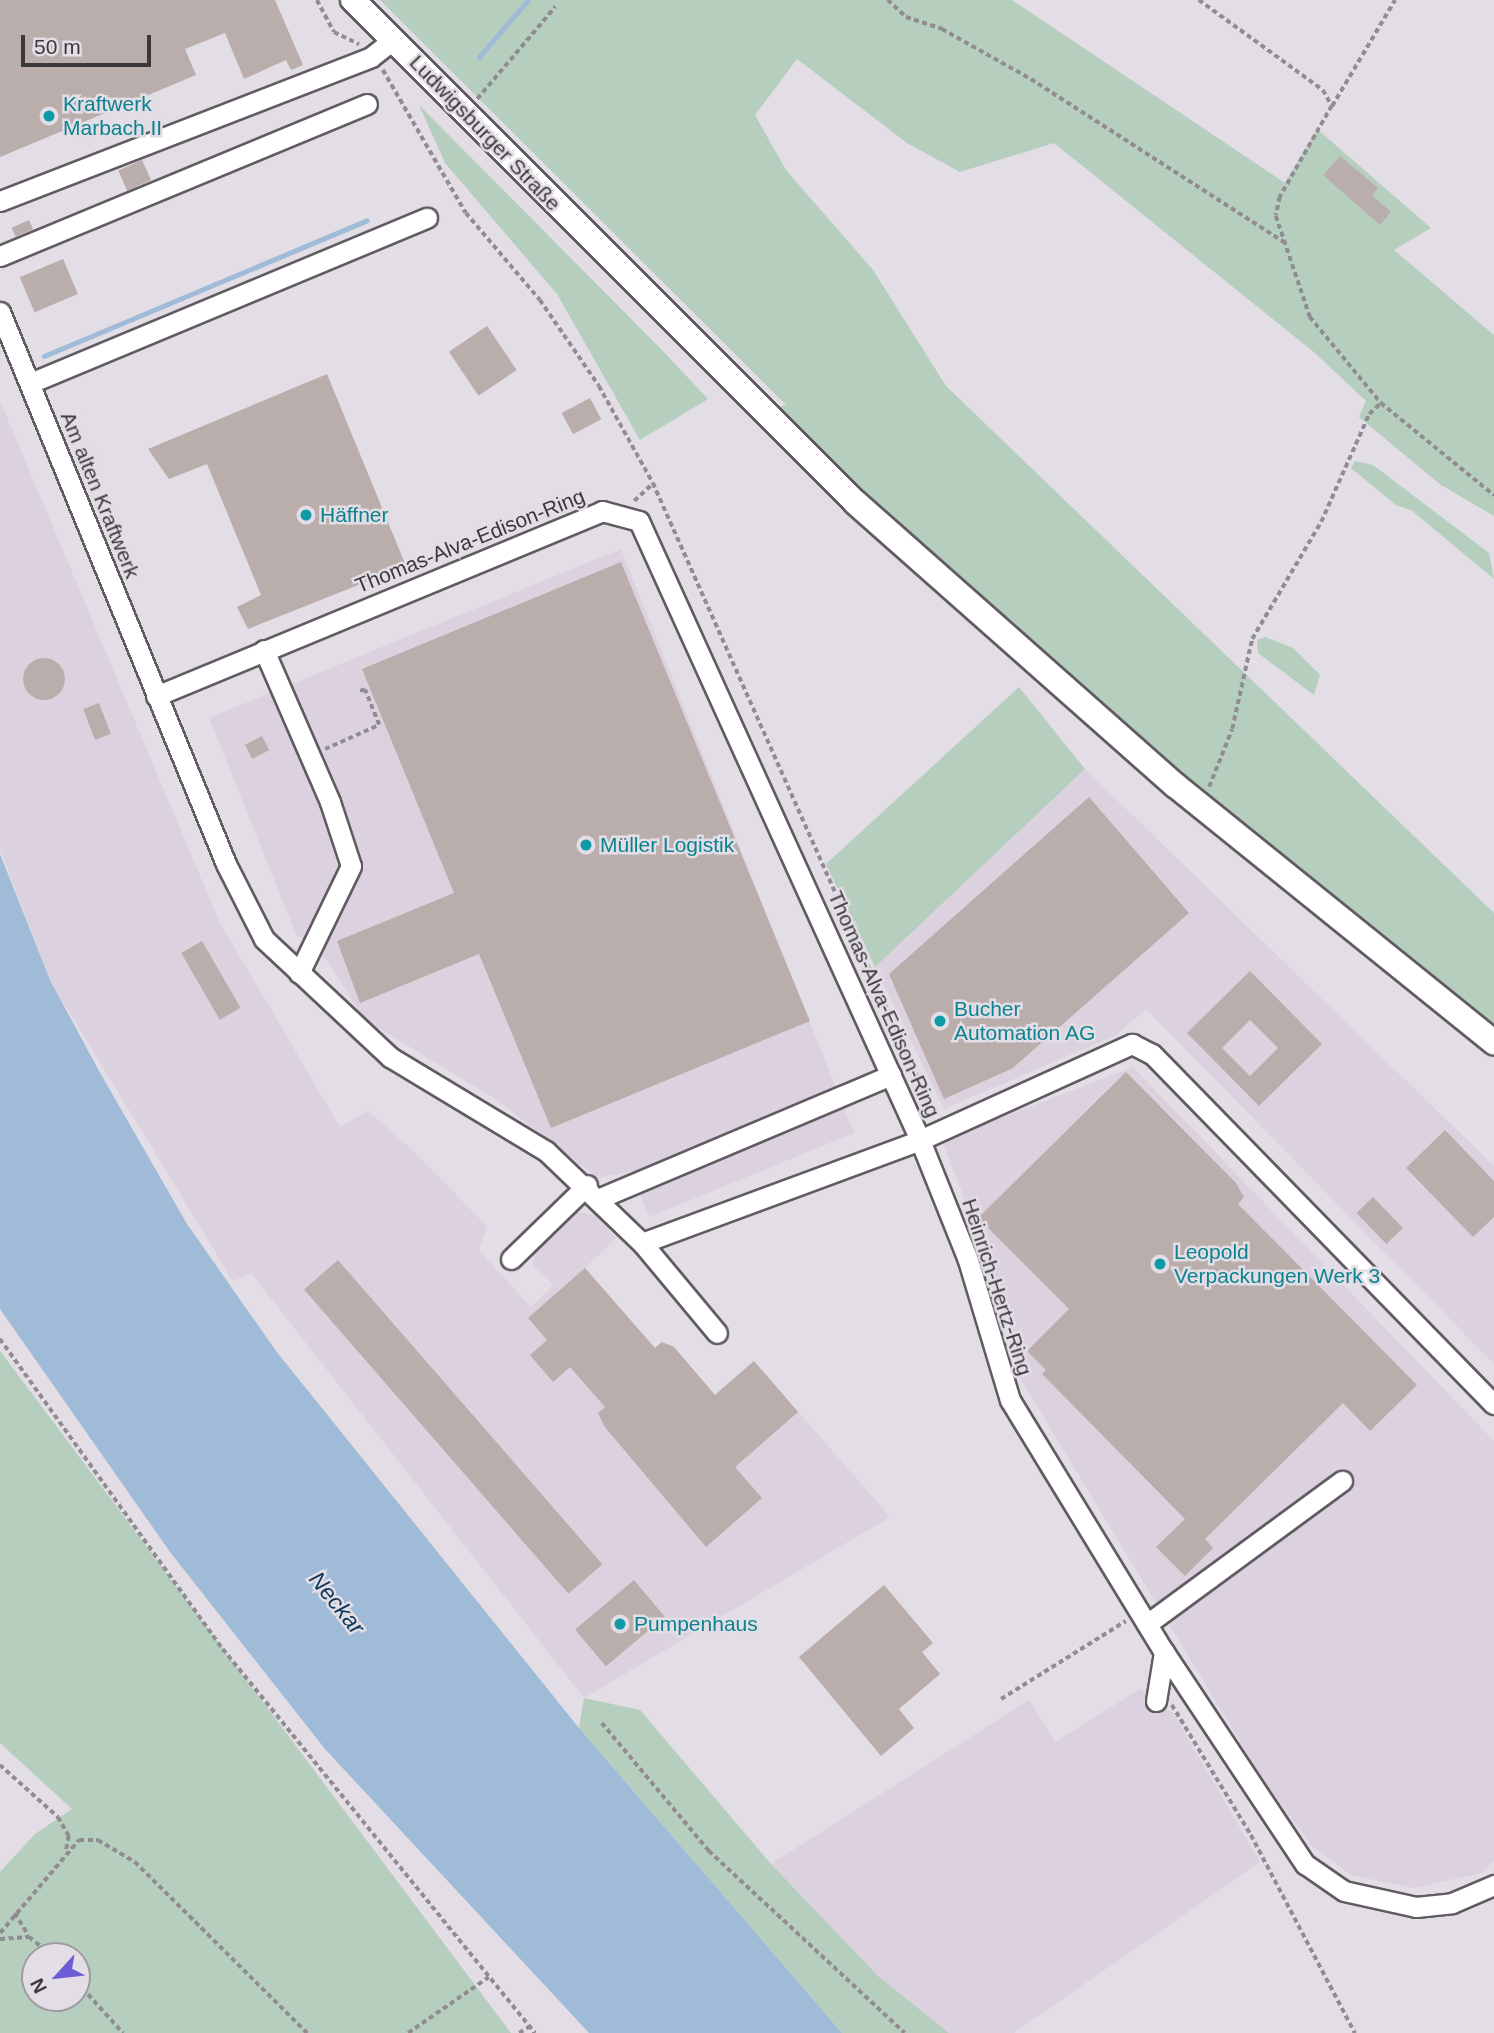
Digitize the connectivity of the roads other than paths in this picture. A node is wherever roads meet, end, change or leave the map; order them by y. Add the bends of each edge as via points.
1 (353, 0) edge
2 (393, 40) junction
3 (367, 104) dead end
4 (0, 201) edge
5 (426, 218) dead end
6 (0, 256) edge
7 (0, 312) edge
8 (30, 383) junction
9 (264, 650) junction
10 (156, 696) junction
11 (299, 973) junction
12 (1494, 1042) edge
13 (891, 1075) junction
14 (920, 1140) junction
15 (594, 1191) junction
16 (642, 1242) junction
17 (511, 1259) dead end
18 (717, 1333) dead end
19 (1494, 1404) edge
20 (1342, 1481) dead end
21 (1143, 1619) junction
22 (1164, 1652) junction
23 (1156, 1701) dead end
24 (1494, 1885) edge

1 - 2 main road, Ludwigsburger Straße
2 - 4 street via 371,57
2 - 12 main road, Ludwigsburger Straße via 856,503 1199,804
3 - 6 street
5 - 8 street
7 - 8 street, Am alten Kraftwerk
8 - 10 street, Am alten Kraftwerk
9 - 10 street, Thomas-Alva-Edison-Ring
9 - 11 street via 351,866
9 - 13 street, Thomas-Alva-Edison-Ring via 602,511 623,512 639,521
10 - 11 street via 247,913
11 - 15 street via 390,1058 500,1121
13 - 14 street, Thomas-Alva-Edison-Ring
13 - 15 street
14 - 16 street, Thomas-Alva-Edison-Ring
14 - 19 street via 1132,1044 1152,1054
14 - 21 street, Heinrich-Hertz-Ring via 968,1260 1010,1400
15 - 16 street
15 - 17 street
16 - 18 street
20 - 21 street
21 - 22 street, Heinrich-Hertz-Ring
22 - 23 street
22 - 24 street, Heinrich-Hertz-Ring via 1267,1814 1315,1870 1373,1902 1416,1907 1452,1903

